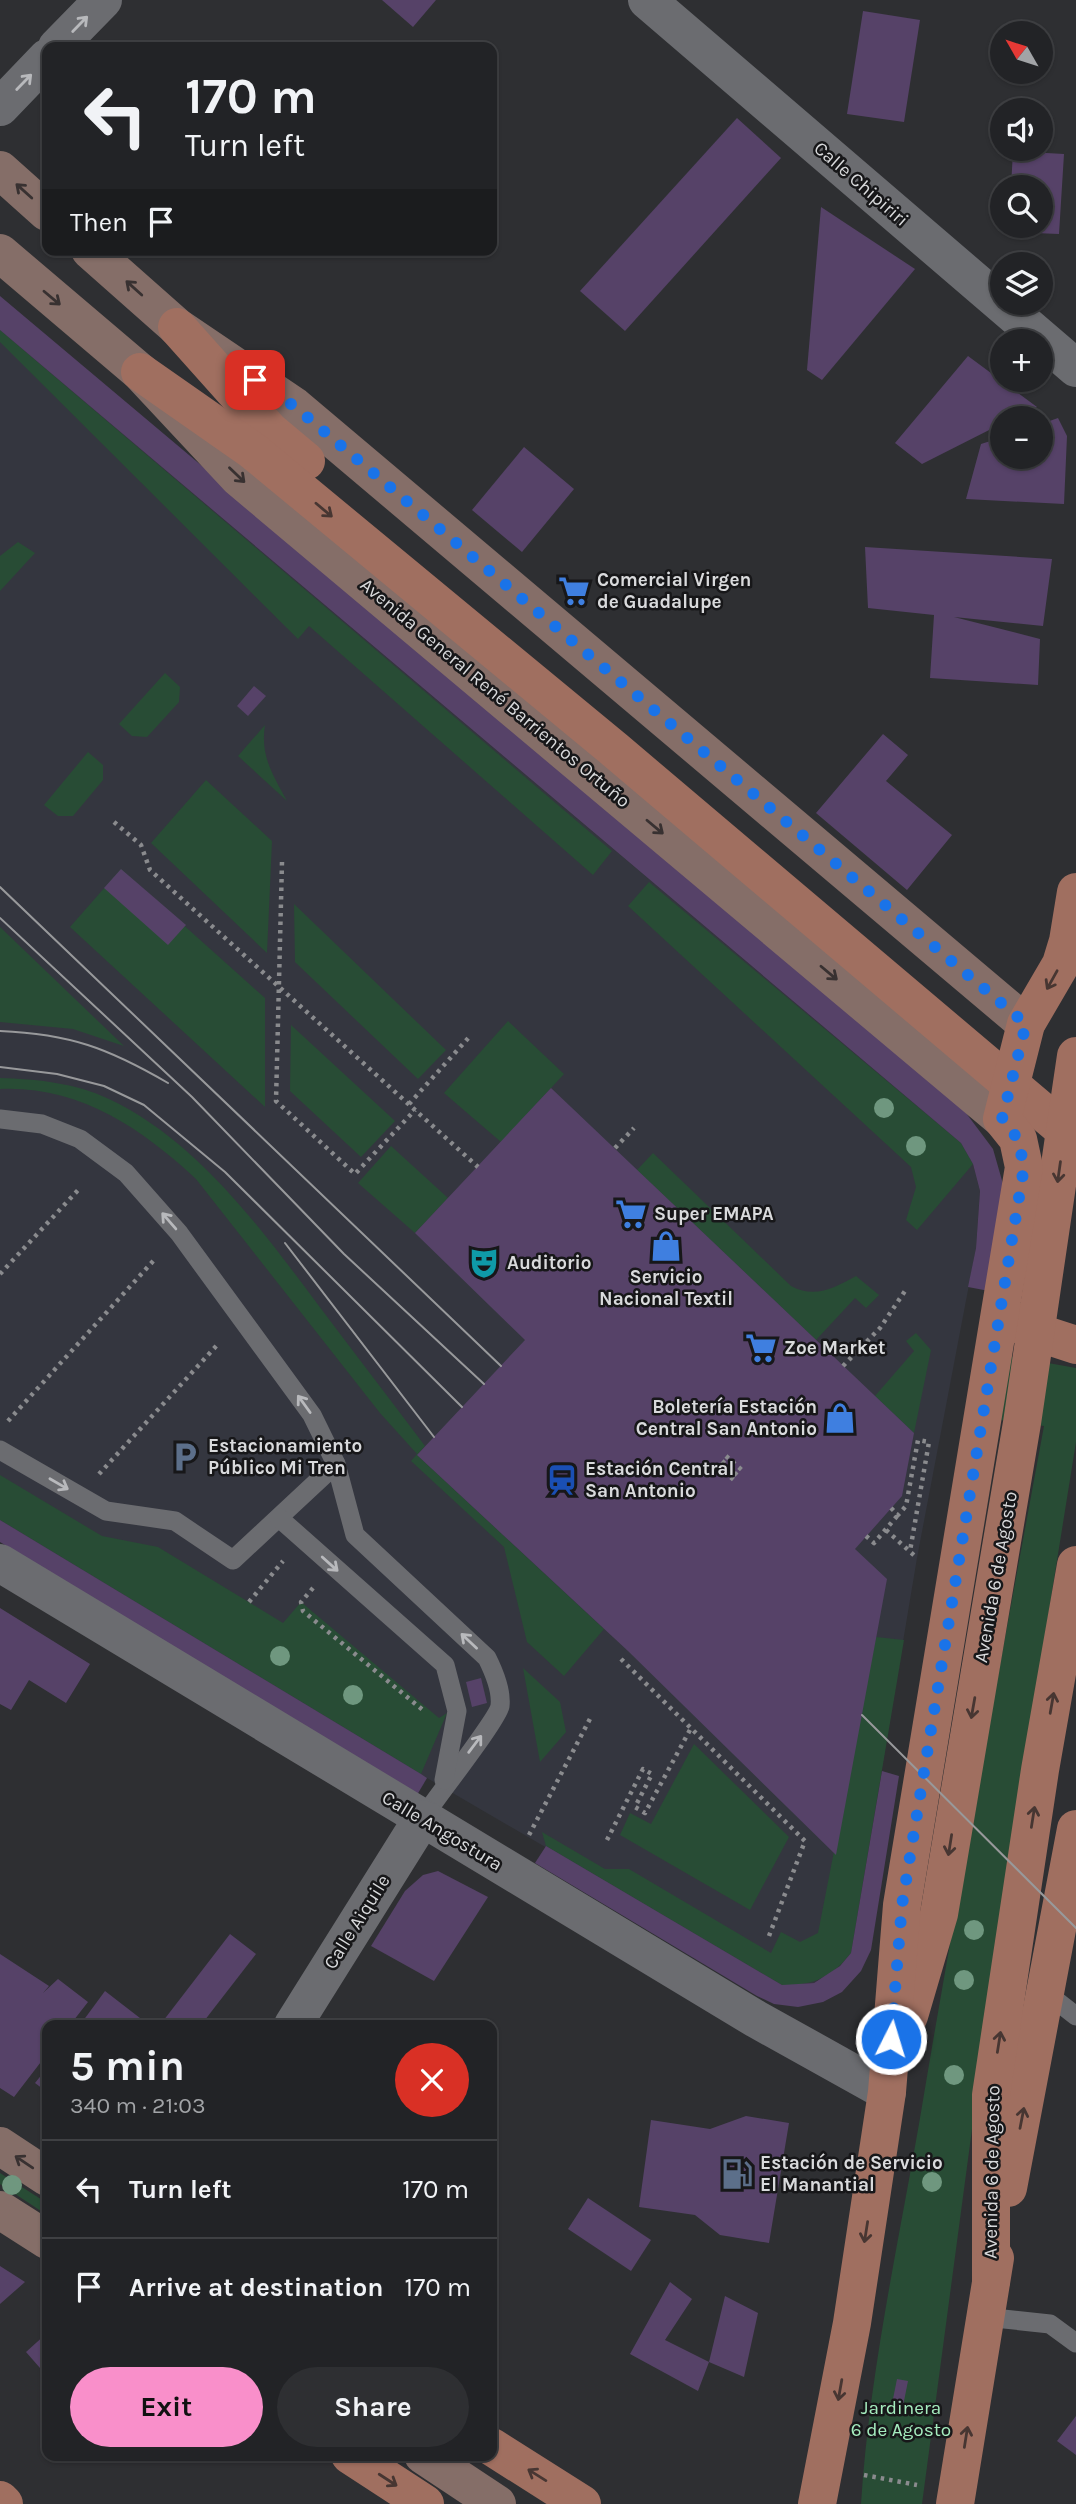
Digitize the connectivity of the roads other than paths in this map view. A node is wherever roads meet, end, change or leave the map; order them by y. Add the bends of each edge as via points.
1 (103, 0) edge
2 (647, 0) edge
3 (63, 42) edge
4 (42, 63) edge
5 (0, 107) edge
6 (0, 170) edge
7 (42, 208) edge
8 (0, 253) edge
9 (97, 256) edge
10 (177, 327) junction
11 (1076, 368) edge
12 (140, 372) junction
13 (622, 741) junction
14 (1076, 892) edge
15 (1026, 1024) junction
16 (1076, 1056) edge
17 (1076, 1074) edge
18 (1076, 1114) edge
19 (0, 1119) edge
20 (1002, 1119) junction
21 (1076, 1140) edge
22 (1001, 1313) junction
23 (1076, 1345) edge
24 (0, 1450) edge
25 (336, 1464) junction
26 (279, 1518) junction
27 (0, 1563) edge
28 (1076, 1565) edge
29 (443, 1786) junction
30 (422, 1819) junction
31 (1076, 1829) edge
32 (1044, 1991) junction
33 (1076, 2016) edge
34 (296, 2020) edge
35 (887, 2092) junction
36 (0, 2146) edge
37 (42, 2175) edge
38 (0, 2210) edge
39 (42, 2237) edge
40 (988, 2299) junction
41 (1076, 2343) edge
42 (497, 2450) edge
43 (359, 2461) edge
44 (432, 2461) edge
45 (826, 2492) edge
46 (940, 2495) edge
47 (0, 2500) edge
48 (4, 2504) edge
49 (425, 2504) edge
50 (497, 2504) edge
51 (582, 2504) edge

3 -> 1 street
2 - 11 street, Calle Chipiriri
5 -> 4 street
7 -> 6 main road
8 -> 12 main road, Avenida General René Barrientos Ortuño
10 -> 9 main road
10 - 13 main road via 269,430
10 - 15 main road via 294,406
12 -> 13 main road via 253,451
12 -> 20 main road, Avenida General René Barrientos Ortuño via 239,478
13 - 18 main road
13 - 21 main road
14 -> 15 main road via 1061,964
15 - 17 main road
15 - 20 main road
16 -> 35 main road, Avenida 6 de Agosto via 1022,1423 939,1914
25 -> 19 lane via 312,1415 179,1233 126,1173 80,1139 42,1124
20 - 22 main road, Avenida 6 de Agosto via 1018,1139 1024,1167
22 - 23 main road via 1030,1330
22 - 35 main road, Avenida 6 de Agosto via 902,1905
24 -> 26 lane via 106,1511 175,1521 233,1560
25 - 26 lane
29 -> 25 lane via 497,1715 500,1700 495,1674 487,1658 355,1535
26 -> 29 lane via 444,1665 457,1711
27 - 30 street, Calle Angostura
40 -> 28 main road, Avenida 6 de Agosto via 991,2095
29 - 30 lane
30 - 34 street, Calle Aiquile
30 - 35 street, Calle Angostura via 756,2020
31 - 32 main road, Avenida 6 de Agosto
32 - 33 lane
40 -> 32 main road, Avenida 6 de Agosto
35 -> 45 main road, Avenida 6 de Agosto
37 -> 36 main road
38 - 39 main road
40 - 41 lane via 1050,2324
46 -> 40 main road, Avenida 6 de Agosto
51 -> 42 main road
43 -> 49 main road
44 - 50 main road
47 - 48 main road

